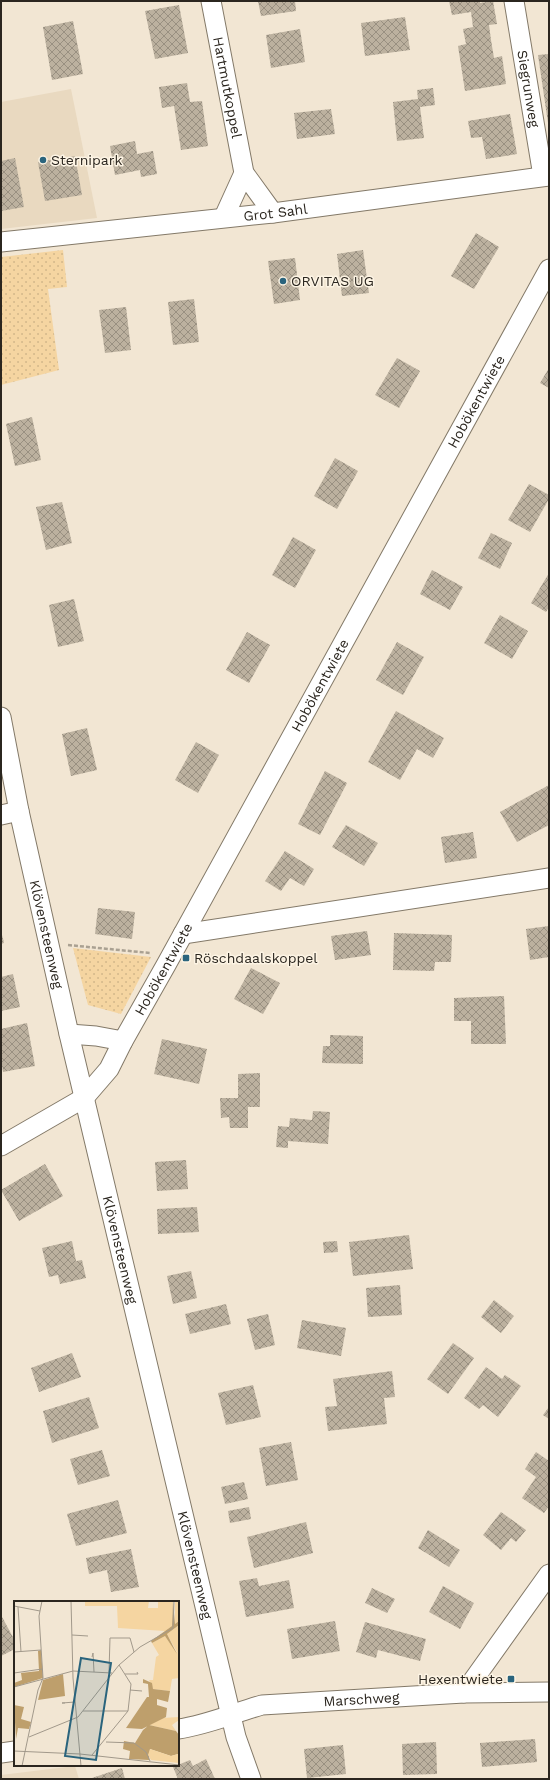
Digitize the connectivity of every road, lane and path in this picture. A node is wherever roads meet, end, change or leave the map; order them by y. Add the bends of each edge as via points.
1 (210, 1) edge
2 (514, 1) edge
3 (244, 173) junction
4 (546, 176) edge
5 (273, 213) junction
6 (224, 217) junction
7 (1, 242) edge
8 (549, 269) edge
9 (1, 717) edge
10 (19, 811) junction
11 (1, 814) edge
12 (549, 878) edge
13 (183, 934) junction
14 (50, 948) junction
15 (166, 965) junction
16 (69, 1034) junction
17 (123, 1041) junction
18 (84, 1098) junction
19 (1, 1146) edge
20 (549, 1574) edge
21 (549, 1692) edge
22 (464, 1693) junction
23 (230, 1714) junction
24 (179, 1728) edge
25 (14, 1751) edge
26 (1, 1753) edge
27 (251, 1779) edge

1 - 3 street, Hartmutkoppel
2 - 4 street, Siegrunweg
3 - 5 street, Hartmutkoppel
3 - 6 street
4 - 5 street, Grot Sahl
5 - 6 street, Grot Sahl
6 - 7 street, Grot Sahl
8 - 13 street, Hobökentwiete
9 - 10 street, Klövensteenweg
10 - 11 street
10 - 14 street, Klövensteenweg
12 - 13 street
13 - 15 street, Hobökentwiete
14 - 15 path via 71,944 152,953
14 - 16 street, Klövensteenweg
15 - 17 street, Hobökentwiete
16 - 17 street
16 - 18 street, Klövensteenweg
17 - 18 street, Hobökentwiete via 109,1069
18 - 19 street, Hobökentwiete
18 - 23 street, Klövensteenweg
20 - 22 street
21 - 22 street, Marschweg
22 - 23 street, Marschweg via 262,1706
23 - 24 street, Marschweg via 202,1725
23 - 27 street, Klövensteenweg
25 - 26 street

